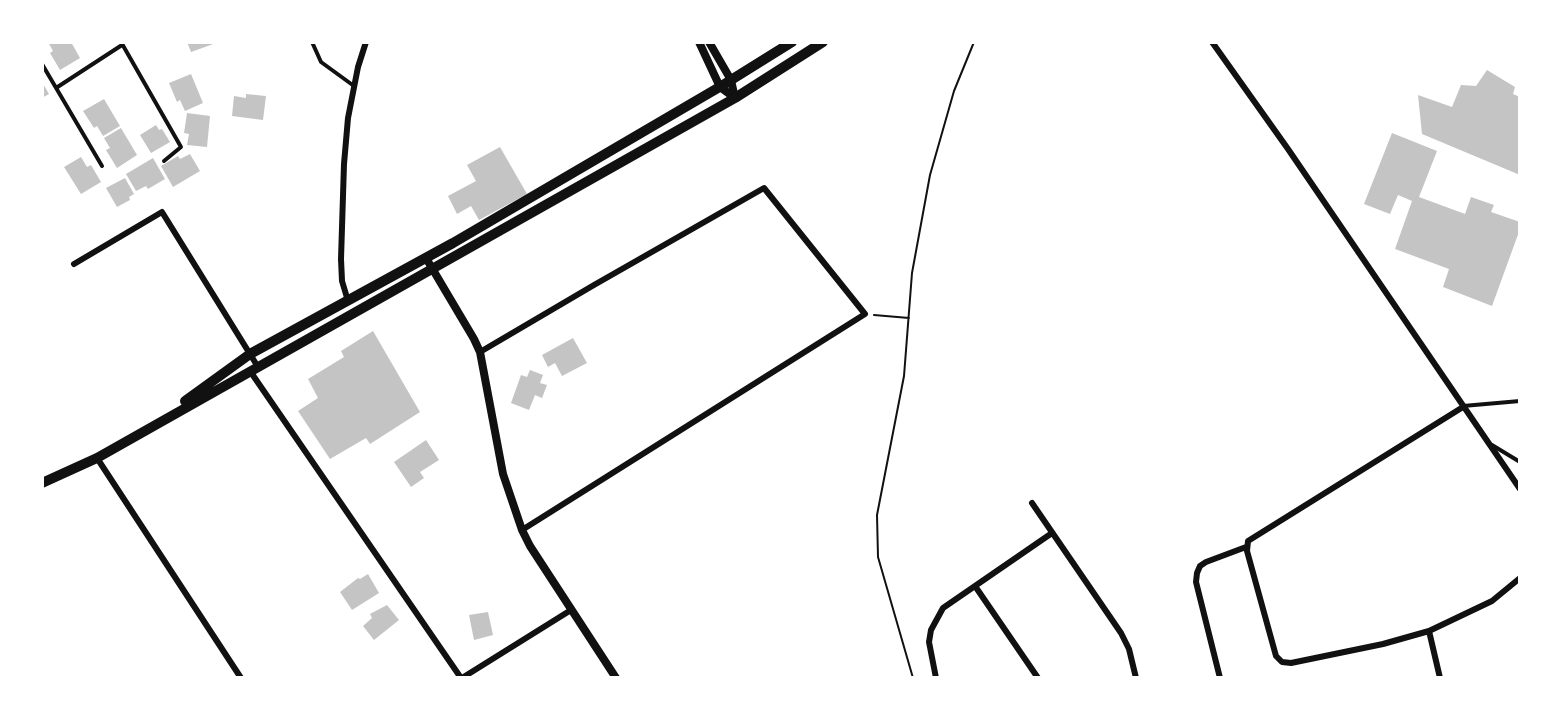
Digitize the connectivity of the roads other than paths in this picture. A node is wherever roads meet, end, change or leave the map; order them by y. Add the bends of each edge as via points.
1 (366, 42) edge
2 (699, 42) edge
3 (710, 42) edge
4 (792, 42) edge
5 (823, 42) edge
6 (1212, 42) edge
7 (122, 43) edge
8 (314, 43) edge
9 (42, 64) edge
10 (731, 80) junction
11 (354, 86) junction
12 (720, 87) junction
13 (56, 88) junction
14 (735, 98) junction
15 (164, 161) dead end
16 (102, 166) dead end
17 (426, 258) junction
18 (74, 264) dead end
19 (432, 268) junction
20 (348, 301) junction
21 (480, 352) junction
22 (250, 354) junction
23 (254, 369) junction
24 (1520, 401) edge
25 (1462, 406) junction
26 (141, 433) junction
27 (1488, 443) junction
28 (97, 458) junction
29 (1520, 462) edge
30 (42, 483) edge
31 (1520, 489) edge
32 (1032, 503) dead end
33 (522, 530) junction
34 (1052, 533) junction
35 (1247, 544) junction
36 (1520, 578) edge
37 (975, 586) junction
38 (571, 610) junction
39 (1429, 632) junction
40 (241, 678) edge
41 (461, 678) edge
42 (616, 678) edge
43 (936, 678) edge
44 (1038, 678) edge
45 (1137, 678) edge
46 (1220, 678) edge
47 (1440, 678) edge

1 - 11 street
2 - 12 street
3 - 10 street
4 - 10 main road
5 - 14 main road
6 - 25 street
7 - 13 lane
7 - 15 lane via 182,147
8 - 11 lane via 321,62
9 - 13 lane
10 - 12 main road
10 - 14 street
11 - 20 street via 345,164 342,276
12 - 14 street
12 - 17 main road
13 - 16 lane
14 - 19 main road
17 - 19 street
17 - 20 main road
18 - 22 street via 162,213
19 - 21 street
19 - 23 main road
20 - 22 main road
21 - 33 street via 502,474
21 - 33 street via 764,188 865,314
22 - 23 street
22 - 26 main road
23 - 26 main road
23 - 41 street
24 - 25 lane
25 - 27 street
25 - 35 street
26 - 28 main road
27 - 29 lane
27 - 31 street
28 - 30 main road
28 - 40 street
32 - 34 street
33 - 38 street
34 - 37 street
34 - 45 street via 1120,633
35 - 39 street via 1276,656 1282,662
35 - 46 street via 1206,562 1197,573
36 - 39 street via 1492,601
37 - 43 street via 943,608 934,623 929,642
37 - 44 street
38 - 41 street
38 - 42 street
39 - 47 street

